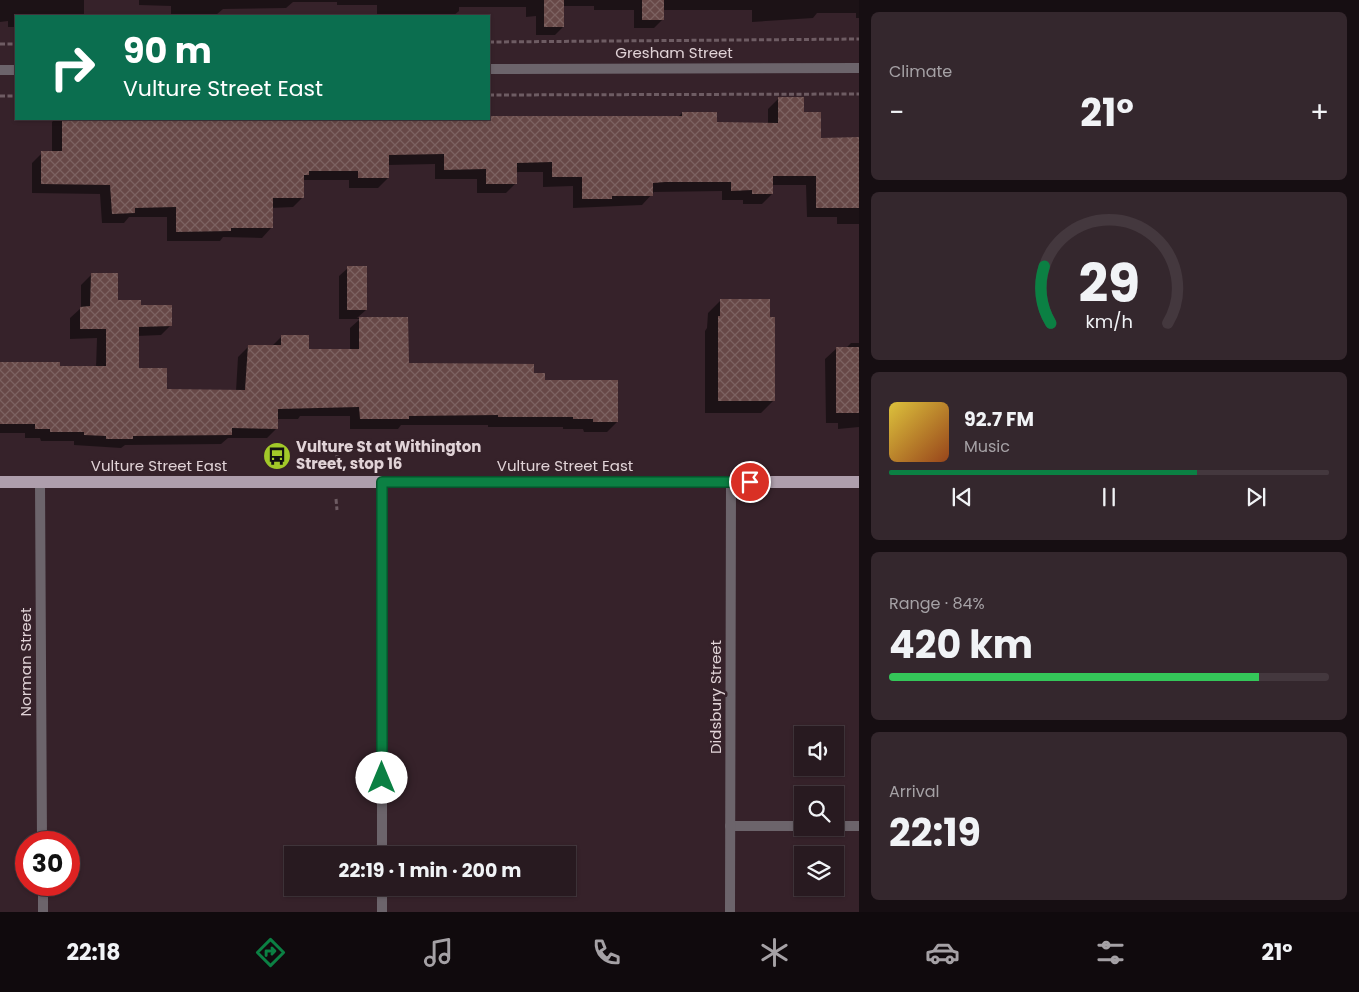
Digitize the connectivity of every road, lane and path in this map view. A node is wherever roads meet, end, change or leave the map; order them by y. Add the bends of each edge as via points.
1 (859, 40) edge
2 (490, 42) edge
3 (0, 44) edge
4 (15, 44) edge
5 (859, 68) edge
6 (490, 69) edge
7 (0, 70) edge
8 (15, 70) edge
9 (859, 94) edge
10 (490, 95) edge
11 (0, 96) edge
12 (15, 96) edge
13 (337, 452) dead end
14 (337, 460) dead end
15 (0, 482) edge
16 (40, 482) junction
17 (382, 482) junction
18 (731, 482) junction
19 (859, 482) edge
20 (336, 498) dead end
21 (337, 510) dead end
22 (730, 826) junction
23 (794, 826) edge
24 (844, 826) edge
25 (859, 826) edge
26 (42, 831) edge
27 (382, 846) edge
28 (43, 896) edge
29 (382, 896) edge
30 (43, 912) edge
31 (382, 912) edge
32 (730, 912) edge

1 - 2 path
3 - 4 path
5 - 6 street, Gresham Street
7 - 8 street
9 - 10 path
11 - 12 path
13 - 14 path
15 - 16 main road, Vulture Street East
16 - 17 main road, Vulture Street East
16 - 26 street, Norman Street
17 - 18 main road, Vulture Street East
17 - 27 street
18 - 19 main road, Vulture Street East
18 - 22 street, Didsbury Street
20 - 21 path
22 - 23 street
22 - 32 street, Didsbury Street
24 - 25 street
28 - 30 street
29 - 31 street

